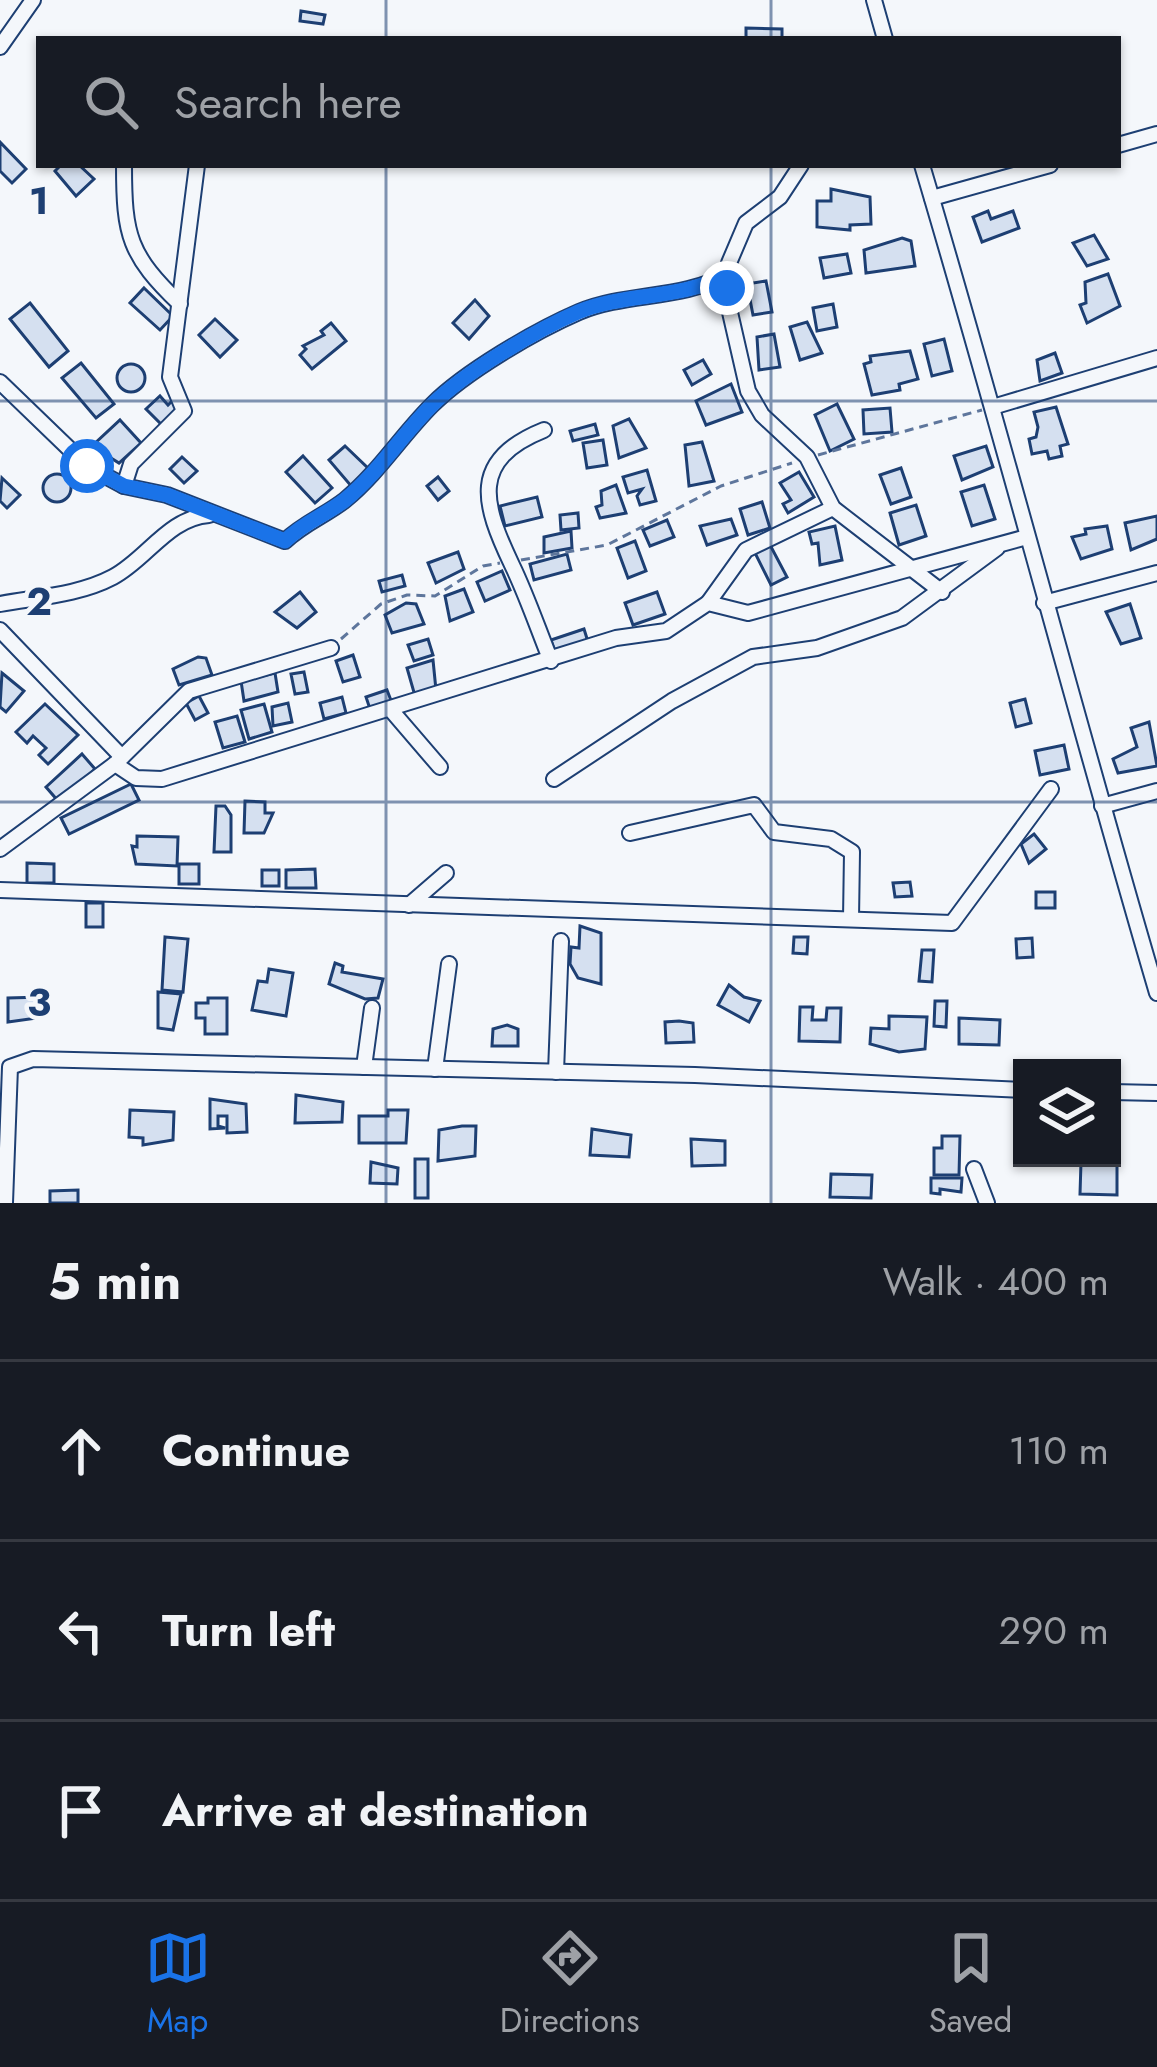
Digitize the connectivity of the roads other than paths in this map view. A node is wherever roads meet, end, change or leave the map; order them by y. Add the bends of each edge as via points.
1 (33, 0) edge
2 (874, 0) edge
3 (884, 36) edge
4 (0, 47) edge
5 (1157, 134) edge
6 (1121, 145) edge
7 (124, 168) edge
8 (196, 168) edge
9 (798, 168) edge
10 (923, 168) edge
11 (1039, 168) edge
12 (932, 199) junction
13 (728, 274) junction
14 (180, 304) junction
15 (1157, 358) edge
16 (0, 382) edge
17 (996, 406) junction
18 (544, 430) dead end
19 (124, 486) junction
20 (833, 508) junction
21 (214, 515) junction
22 (1027, 537) junction
23 (1001, 544) junction
24 (911, 570) junction
25 (1157, 573) edge
26 (942, 592) junction
27 (708, 603) junction
28 (1044, 603) junction
29 (0, 604) edge
30 (0, 630) edge
31 (331, 648) road end
32 (551, 662) junction
33 (391, 710) junction
34 (118, 760) junction
35 (440, 767) dead end
36 (554, 779) dead end
37 (1051, 789) dead end
38 (1157, 790) edge
39 (1102, 806) junction
40 (630, 833) dead end
41 (0, 849) edge
42 (446, 873) dead end
43 (0, 890) edge
44 (409, 904) junction
45 (851, 919) junction
46 (561, 941) dead end
47 (449, 964) dead end
48 (1157, 993) edge
49 (372, 1008) dead end
50 (5, 1065) edge
51 (364, 1067) junction
52 (435, 1069) junction
53 (556, 1072) junction
54 (1013, 1090) edge
55 (1121, 1092) edge
56 (1157, 1093) edge
57 (974, 1169) dead end
58 (5, 1203) edge
59 (987, 1203) edge

1 - 4 street
2 - 3 street
5 - 6 street
7 - 14 street via 127,240
8 - 14 street
9 - 13 street via 779,197 746,223
10 - 12 street
11 - 12 street
12 - 17 street
13 - 20 street via 748,391 807,457
13 - 21 street via 591,308 527,339 433,404 372,475 285,541
14 - 19 street via 170,377 184,411 131,464
15 - 17 street
16 - 19 street via 87,466
17 - 22 street
18 - 32 street via 516,441 493,464 488,493 492,521
19 - 21 street
20 - 24 street
20 - 27 street via 746,550
21 - 29 street via 192,517 116,576
22 - 23 street
22 - 28 street
23 - 24 street
23 - 26 street
24 - 26 street
24 - 27 street via 748,613
25 - 28 street
26 - 36 street via 851,637 753,657
27 - 32 street via 665,631 616,638
28 - 39 street
30 - 34 street
31 - 34 street via 198,686
32 - 33 street
33 - 34 street via 162,779 136,778
33 - 35 street
34 - 41 street
37 - 45 street via 952,923
38 - 39 street
39 - 48 street
40 - 45 street via 754,805 773,832 831,839 852,852
42 - 44 street
43 - 44 street
44 - 45 street
46 - 53 street
47 - 52 street
49 - 51 street
50 - 51 street via 33,1059
50 - 58 street
51 - 52 street
52 - 53 street
53 - 54 street
55 - 56 street
57 - 59 street

